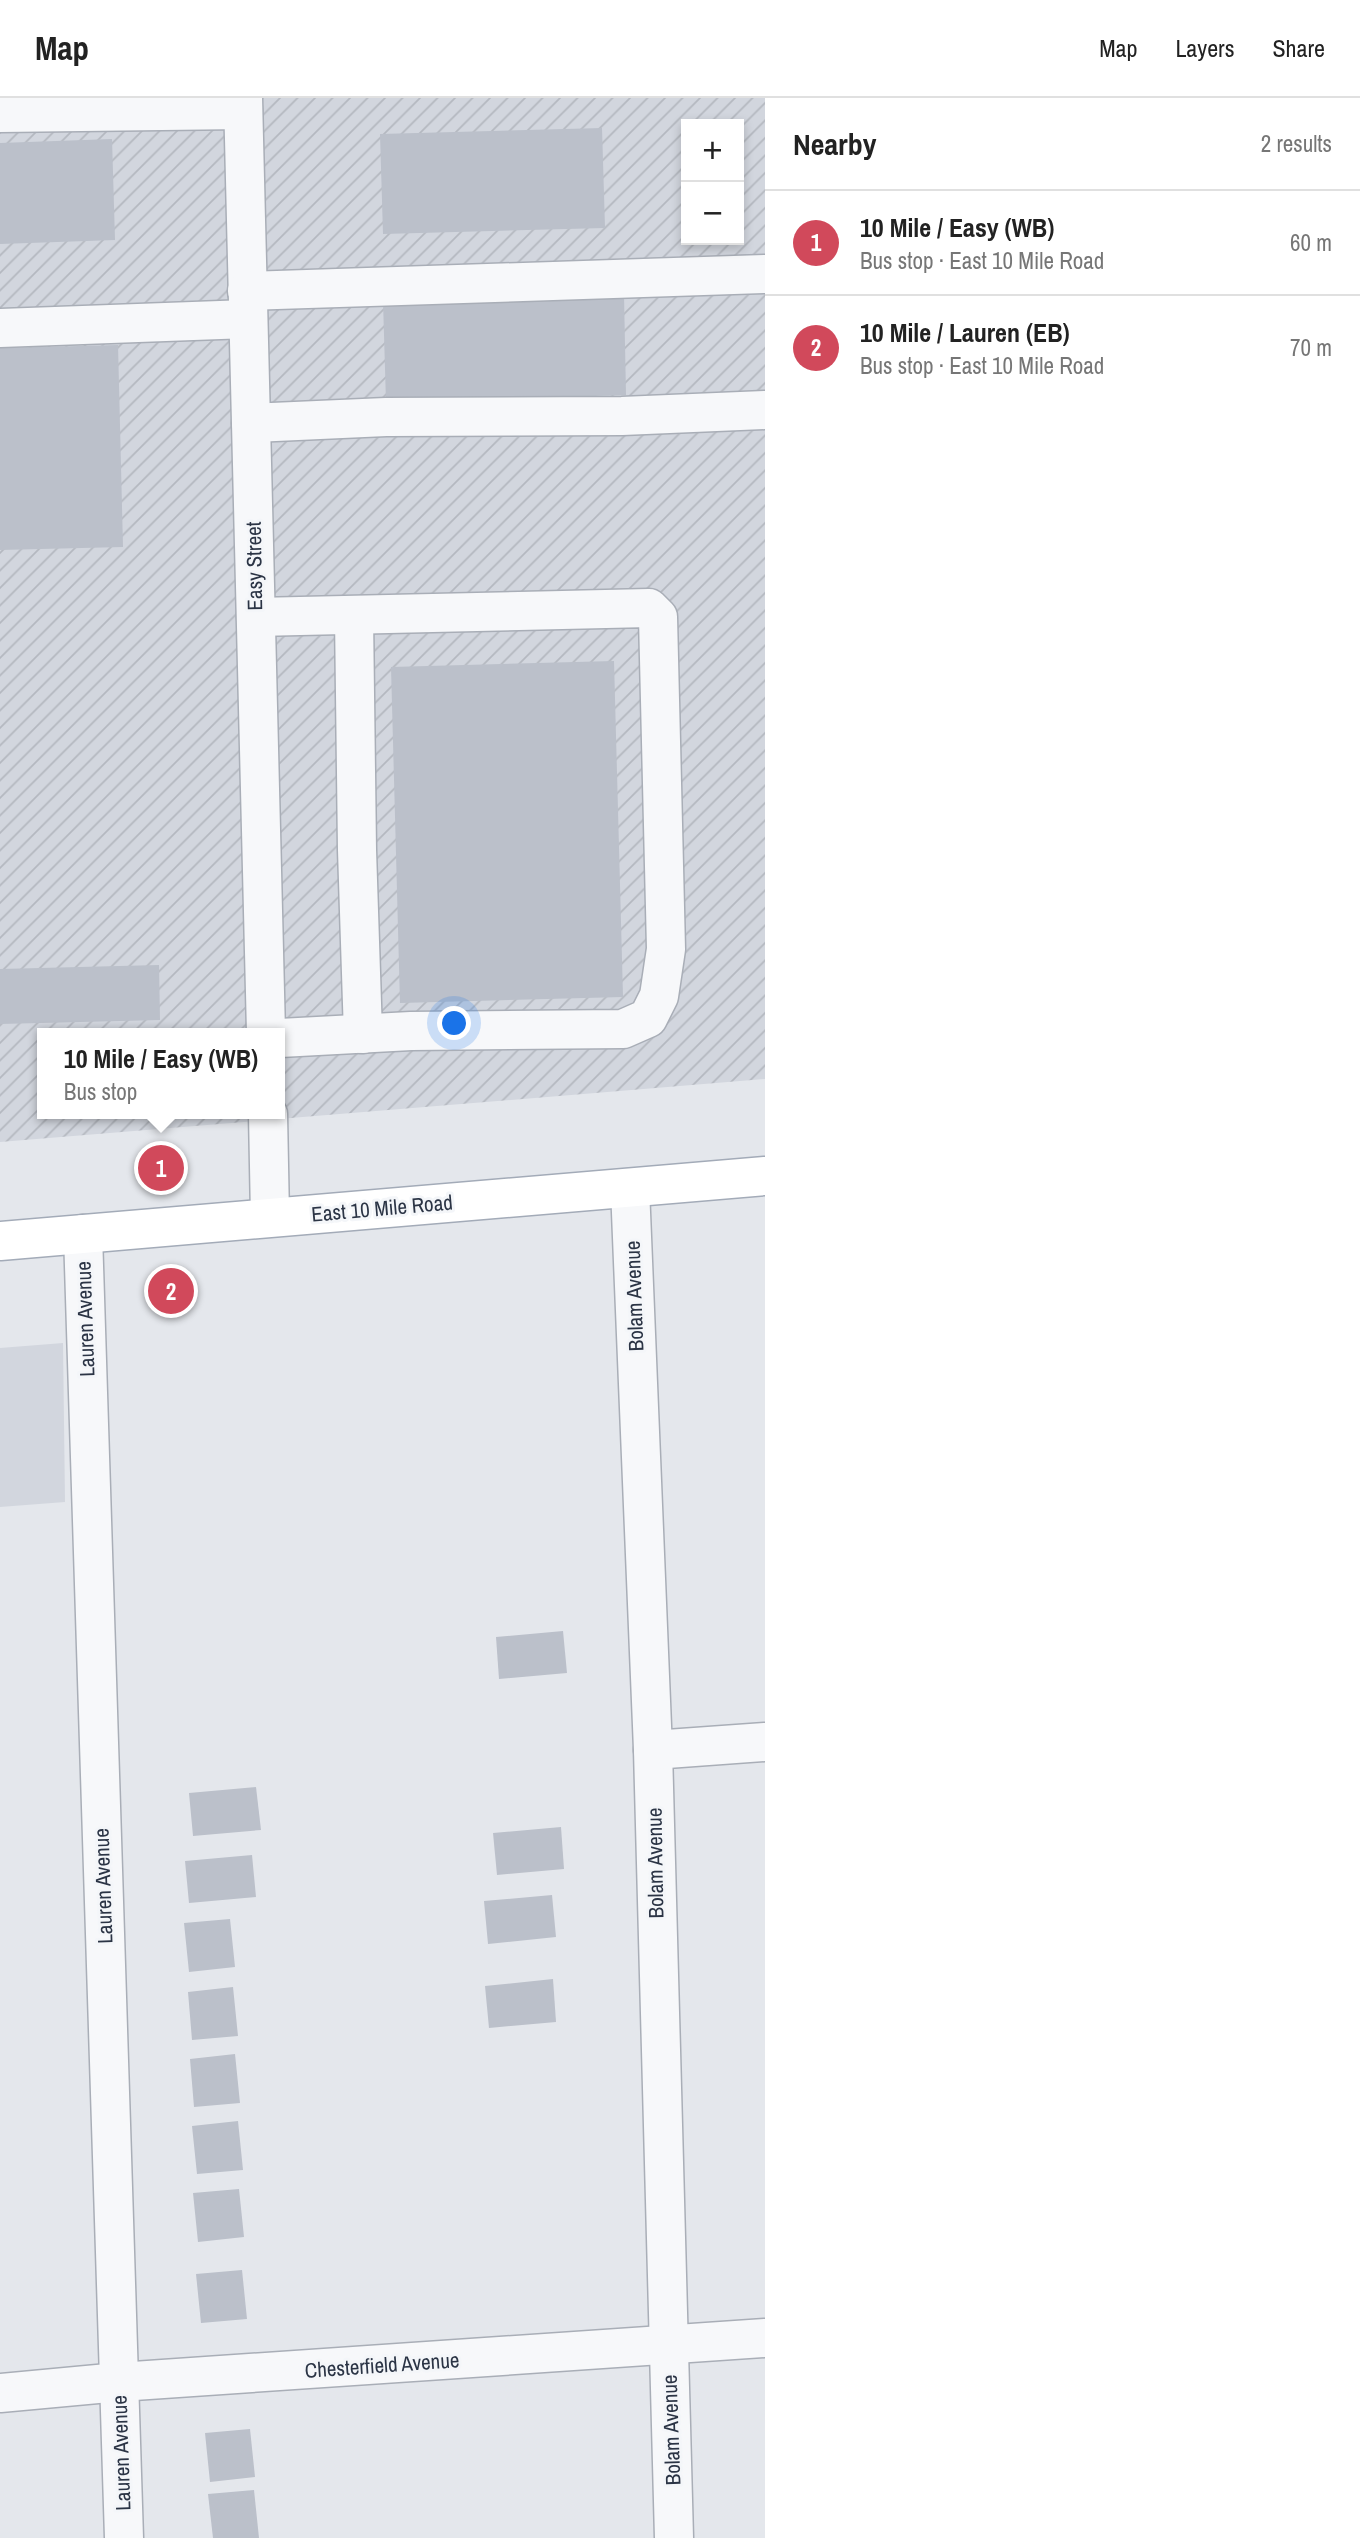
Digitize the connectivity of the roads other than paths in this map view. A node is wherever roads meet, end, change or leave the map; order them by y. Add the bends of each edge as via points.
1 (243, 104) edge
2 (0, 113) edge
3 (765, 274) edge
4 (248, 305) junction
5 (0, 328) edge
6 (765, 410) edge
7 (251, 423) junction
8 (354, 616) junction
9 (256, 618) junction
10 (266, 1028) edge
11 (363, 1034) junction
12 (285, 1038) edge
13 (268, 1119) edge
14 (765, 1177) edge
15 (629, 1188) junction
16 (271, 1217) junction
17 (83, 1234) junction
18 (0, 1241) edge
19 (765, 1742) edge
20 (653, 1750) junction
21 (765, 2338) edge
22 (668, 2346) junction
23 (119, 2382) junction
24 (0, 2393) edge
25 (124, 2538) edge
26 (674, 2538) edge

1 - 2 street
1 - 4 street, Easy Street
3 - 4 street
4 - 5 street
4 - 7 street, Easy Street
6 - 7 street
7 - 9 street, Easy Street
8 - 9 street
8 - 11 street
8 - 11 street via 649,608 658,618 666,949 659,996 648,1018 623,1029
9 - 10 street, Easy Street
11 - 12 street
13 - 16 street
14 - 15 main road, East 10 Mile Road
15 - 16 main road, East 10 Mile Road
15 - 20 street, Bolam Avenue
16 - 17 main road, East 10 Mile Road
17 - 18 main road, East 10 Mile Road
17 - 23 street, Lauren Avenue
19 - 20 street
20 - 22 street, Bolam Avenue
21 - 22 street, Chesterfield Avenue
22 - 23 street, Chesterfield Avenue
22 - 26 street, Bolam Avenue
23 - 24 street, Chesterfield Avenue
23 - 25 street, Lauren Avenue

